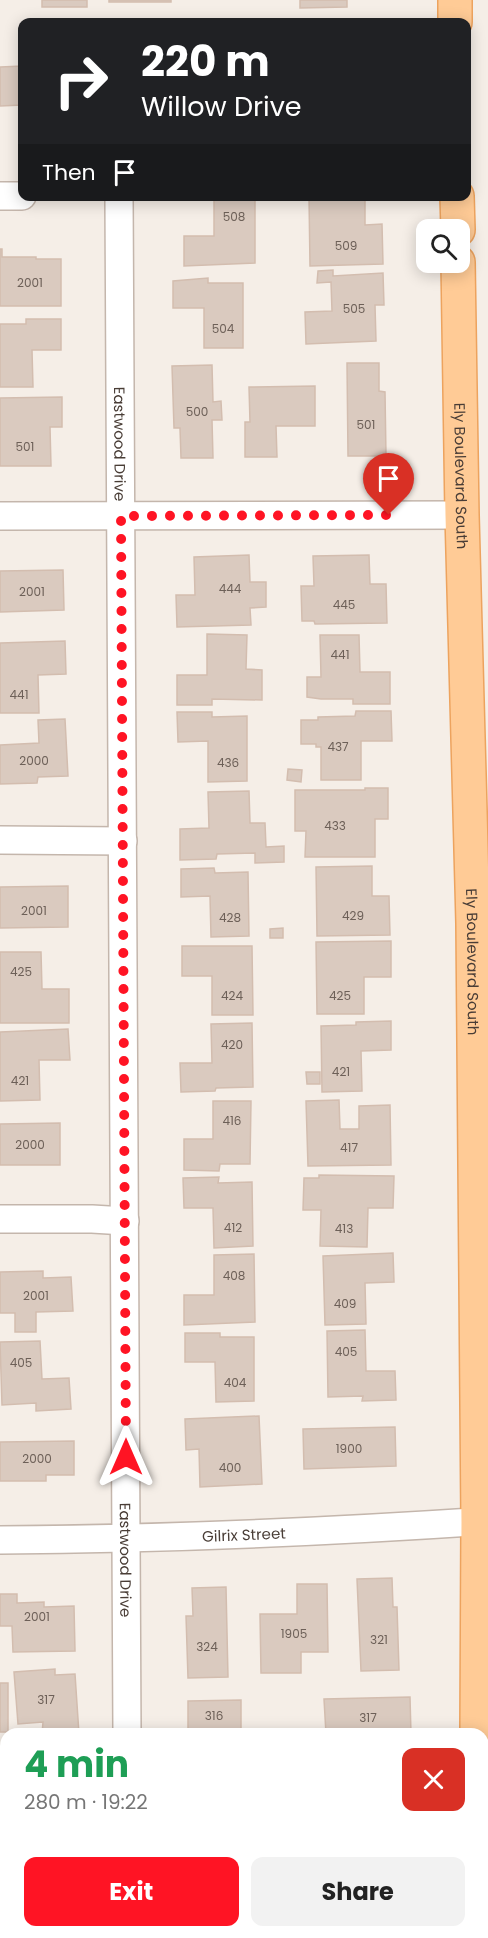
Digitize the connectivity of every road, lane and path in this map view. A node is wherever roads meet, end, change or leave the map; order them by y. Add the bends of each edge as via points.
1 (454, 0) edge
2 (455, 18) edge
3 (0, 196) edge
4 (18, 196) edge
5 (119, 201) edge
6 (458, 201) edge
7 (458, 219) edge
8 (458, 273) edge
9 (462, 515) junction
10 (0, 516) edge
11 (121, 516) junction
12 (0, 840) edge
13 (123, 841) junction
14 (481, 923) edge
15 (0, 1219) edge
16 (125, 1221) junction
17 (483, 1522) edge
18 (126, 1539) junction
19 (0, 1540) edge
20 (127, 1728) edge
21 (477, 1728) edge

1 - 2 main road
3 - 4 street
5 - 11 street, Eastwood Drive
6 - 7 main road
8 - 9 main road, Ely Boulevard South
9 - 11 street
9 - 14 main road, Ely Boulevard South
10 - 11 street
11 - 13 street, Eastwood Drive
12 - 13 street
13 - 16 street, Eastwood Drive
14 - 17 main road, Ely Boulevard South
15 - 16 street
16 - 18 street, Eastwood Drive
17 - 18 street, Gilrix Street
17 - 21 main road, Ely Boulevard South
18 - 19 street, Gilrix Street
18 - 20 street, Eastwood Drive

